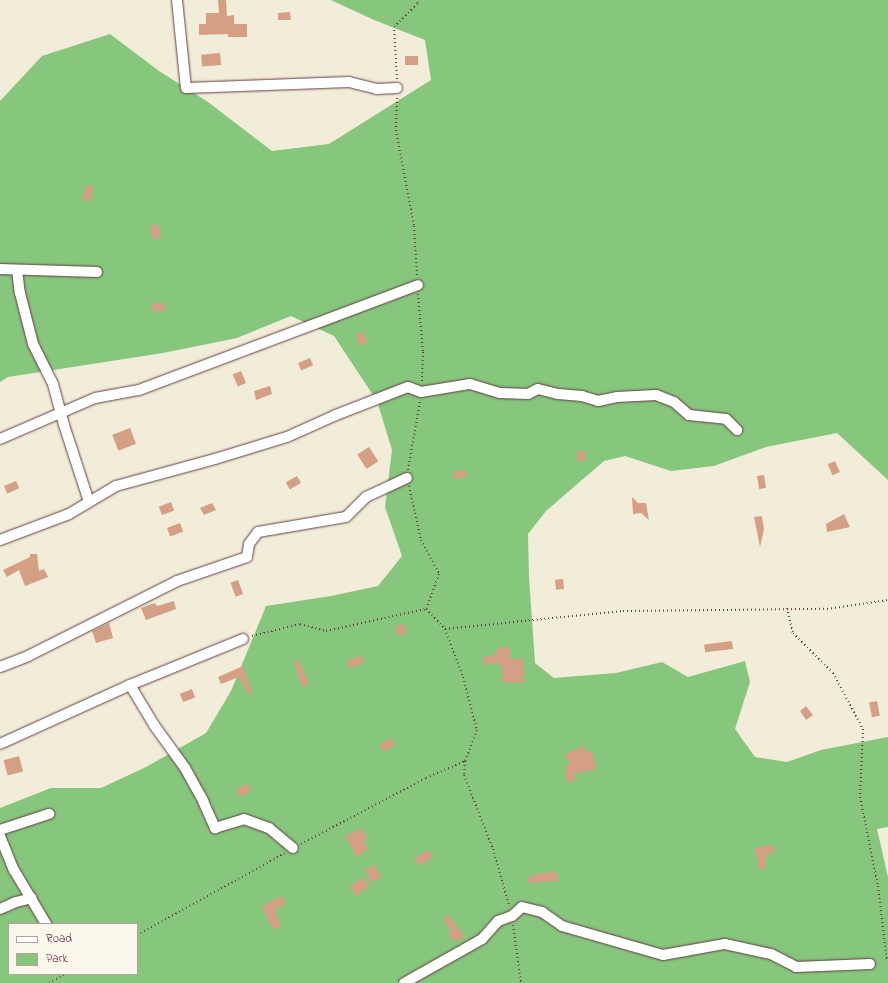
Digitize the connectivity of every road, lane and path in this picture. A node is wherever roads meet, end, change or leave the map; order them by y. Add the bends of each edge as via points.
1 (176, 0) edge
2 (417, 0) edge
3 (397, 88) junction
4 (0, 269) edge
5 (17, 270) junction
6 (97, 272) dead end
7 (418, 285) junction
8 (421, 392) junction
9 (62, 412) junction
10 (737, 430) dead end
11 (0, 439) edge
12 (407, 478) junction
13 (89, 502) junction
14 (0, 540) edge
15 (888, 600) edge
16 (787, 608) junction
17 (426, 609) junction
18 (445, 629) junction
19 (243, 639) joint
20 (0, 667) edge
21 (130, 685) junction
22 (0, 744) edge
23 (49, 814) dead end
24 (0, 830) edge
25 (0, 836) edge
26 (292, 848) dead end
27 (32, 898) junction
28 (0, 909) edge
29 (512, 916) junction
30 (45, 923) edge
31 (887, 961) edge
32 (870, 964) dead end
33 (63, 975) edge
34 (49, 983) edge
35 (404, 983) edge
36 (521, 983) edge

1 - 3 street via 186,88 349,82 377,89
2 - 3 path via 418,3 394,27
3 - 7 path via 396,130 414,226
4 - 5 street
5 - 6 street
5 - 9 street via 33,344 54,384
7 - 8 path via 423,352
7 - 9 street via 139,390 95,398
8 - 10 street via 470,384 500,393 528,394 538,389 598,401 617,397 656,395 674,402 689,415 726,419
8 - 12 path
8 - 13 street via 408,387 287,437 116,486
9 - 11 street
9 - 13 street
12 - 17 path via 421,540 438,574
12 - 20 street via 366,497 346,517 258,532 249,544 247,557 177,581 28,656
13 - 14 street via 69,514
15 - 16 path via 827,609
16 - 18 path via 623,611
16 - 31 path via 793,633 833,673 863,729 860,797 878,886
17 - 18 path
17 - 19 path via 326,631 300,624
18 - 29 path via 463,677 477,730 465,761 464,775 493,849
19 - 21 street
21 - 22 street
21 - 26 street via 154,725 185,768 215,828 244,819 269,828
23 - 24 street
25 - 27 street via 14,870
27 - 28 street
27 - 30 street
29 - 32 street via 522,907 542,912 562,926 663,955 726,944 771,954 796,967
29 - 35 street via 498,920 482,940
29 - 36 path
33 - 34 path

